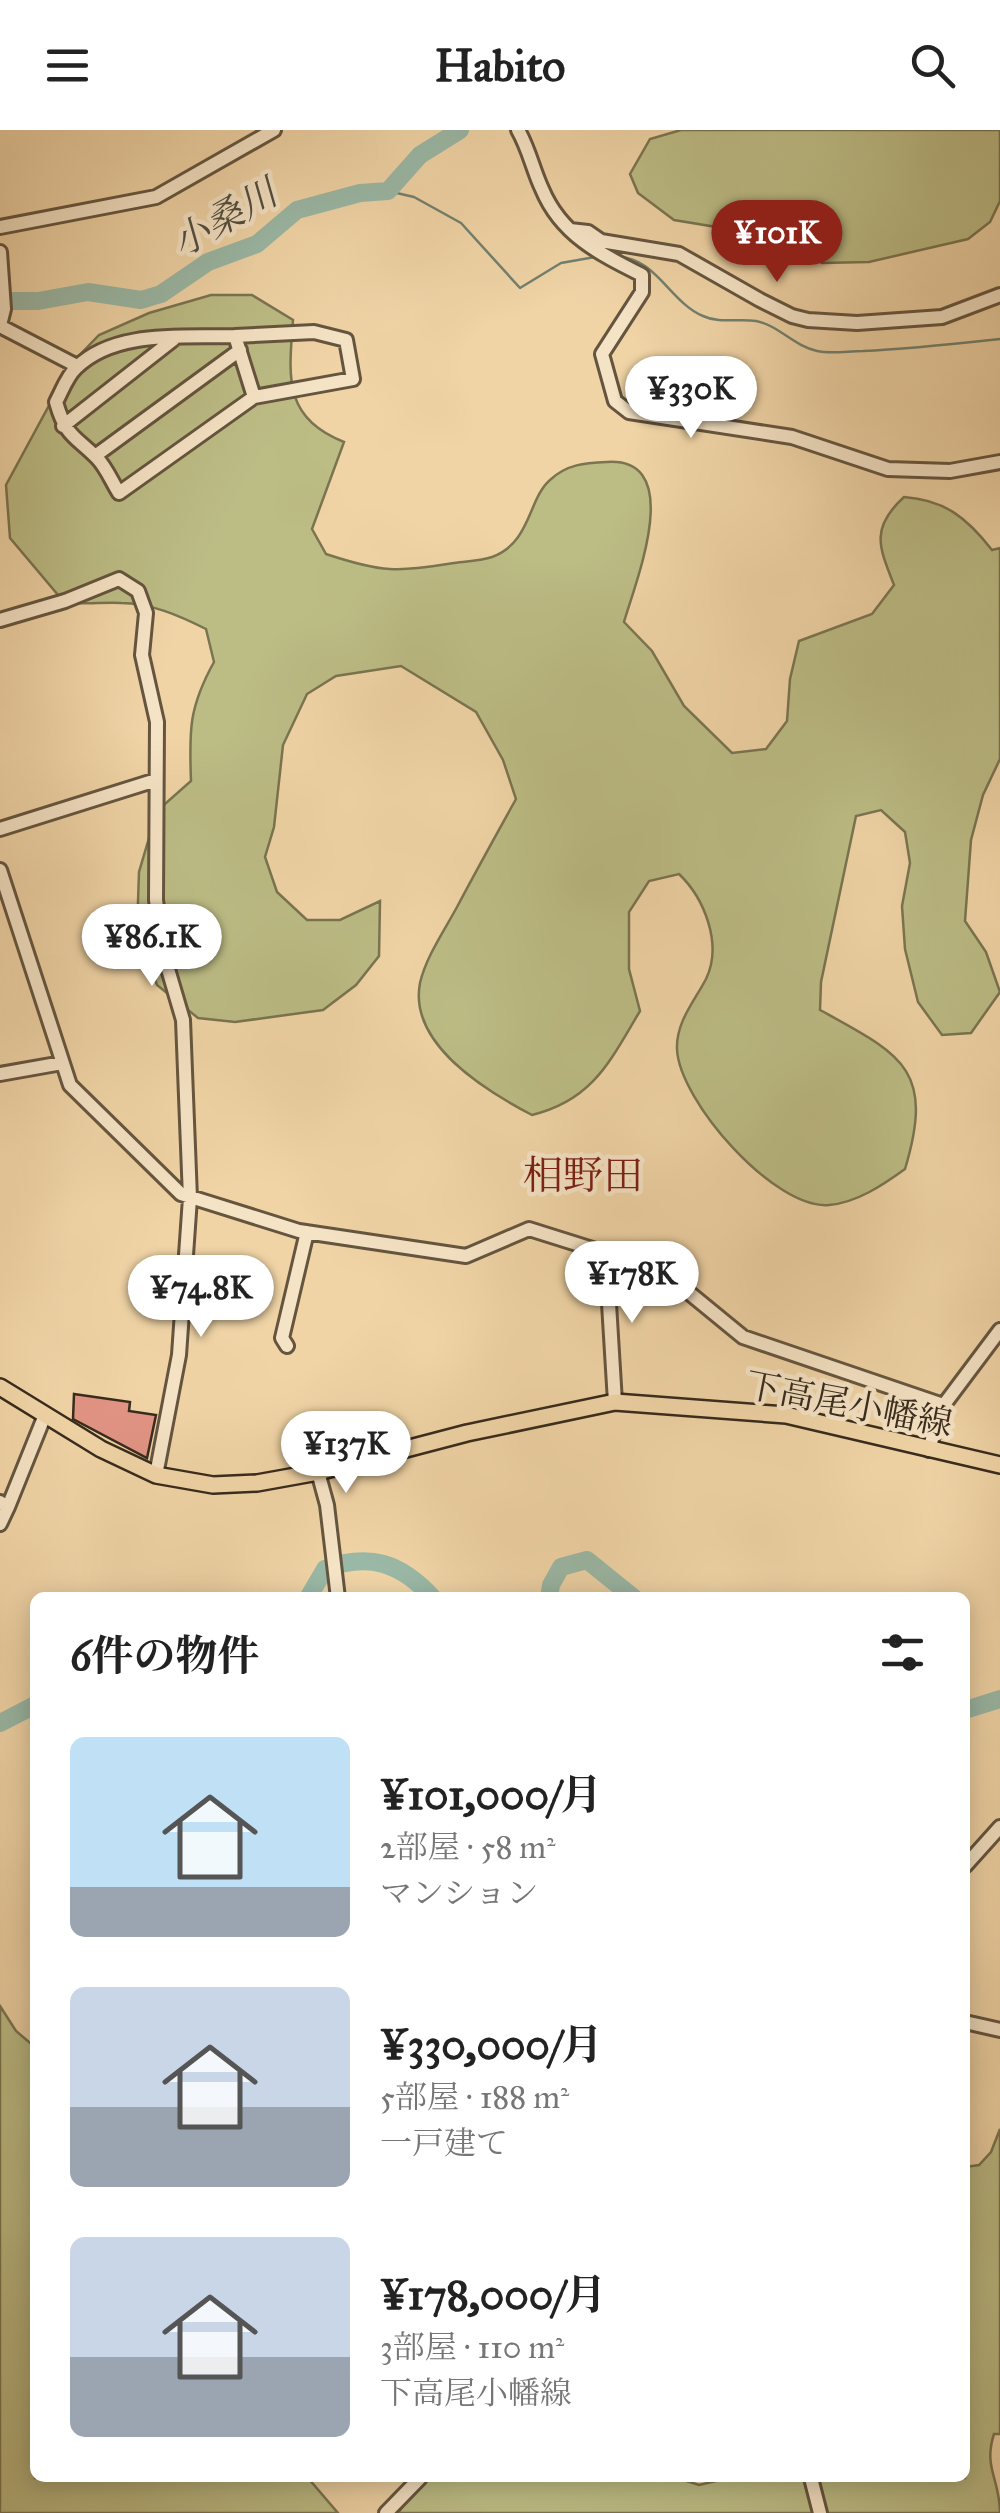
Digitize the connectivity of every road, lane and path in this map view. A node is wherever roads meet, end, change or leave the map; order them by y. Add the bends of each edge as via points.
1 (518, 130) edge
2 (264, 132) edge
3 (0, 227) edge
4 (570, 230) junction
5 (0, 252) edge
6 (1000, 295) edge
7 (0, 326) edge
8 (235, 336) junction
9 (174, 338) junction
10 (240, 350) junction
11 (77, 366) junction
12 (254, 397) junction
13 (62, 426) junction
14 (95, 456) junction
15 (1000, 462) edge
16 (0, 620) edge
17 (156, 780) junction
18 (0, 828) edge
19 (0, 870) edge
20 (62, 1063) junction
21 (0, 1074) edge
22 (190, 1198) junction
23 (307, 1232) junction
24 (606, 1254) junction
25 (1000, 1330) edge
26 (288, 1346) dead end
27 (0, 1387) edge
28 (615, 1402) junction
29 (943, 1405) junction
30 (44, 1416) junction
31 (929, 1450) junction
32 (1000, 1465) edge
33 (318, 1472) junction
34 (156, 1474) junction
35 (4, 1505) edge
36 (0, 1524) edge
37 (337, 1592) edge
38 (1000, 1827) edge
39 (970, 1860) edge
40 (970, 2023) edge
41 (1000, 2030) edge
42 (416, 2482) edge
43 (813, 2482) edge
44 (386, 2513) edge
45 (820, 2513) edge

1 - 4 street via 543,193
2 - 3 street via 156,196
4 - 6 street via 679,254 808,320 942,317
4 - 15 street via 584,246 644,281 602,354 615,401 628,412 792,437 888,469 950,471
5 - 7 street
7 - 11 street
8 - 9 street
8 - 10 street
8 - 12 street via 314,332 346,340 353,379
9 - 11 street via 129,341
9 - 13 street
10 - 12 street
10 - 14 street
11 - 13 street via 56,402
12 - 14 street via 119,492
13 - 14 street
16 - 17 street via 119,578 138,591 146,613 145,677 157,722
17 - 18 street
17 - 22 street via 156,900 183,1020
19 - 20 street
20 - 21 street
20 - 22 street via 70,1085
22 - 23 street
22 - 34 street via 179,1355
23 - 24 street via 466,1256 530,1229
23 - 26 street via 282,1338
24 - 28 street
24 - 29 street via 682,1288 743,1338
25 - 29 street
27 - 30 main road, 下高尾小幡線
28 - 31 main road, 下高尾小幡線 via 786,1415
28 - 33 main road, 下高尾小幡線
29 - 31 street
30 - 34 main road, 下高尾小幡線
30 - 35 street
31 - 32 main road, 下高尾小幡線
33 - 34 main road, 下高尾小幡線 via 257,1484
33 - 37 street
35 - 36 street
38 - 39 street
40 - 41 street
42 - 44 street
43 - 45 street

